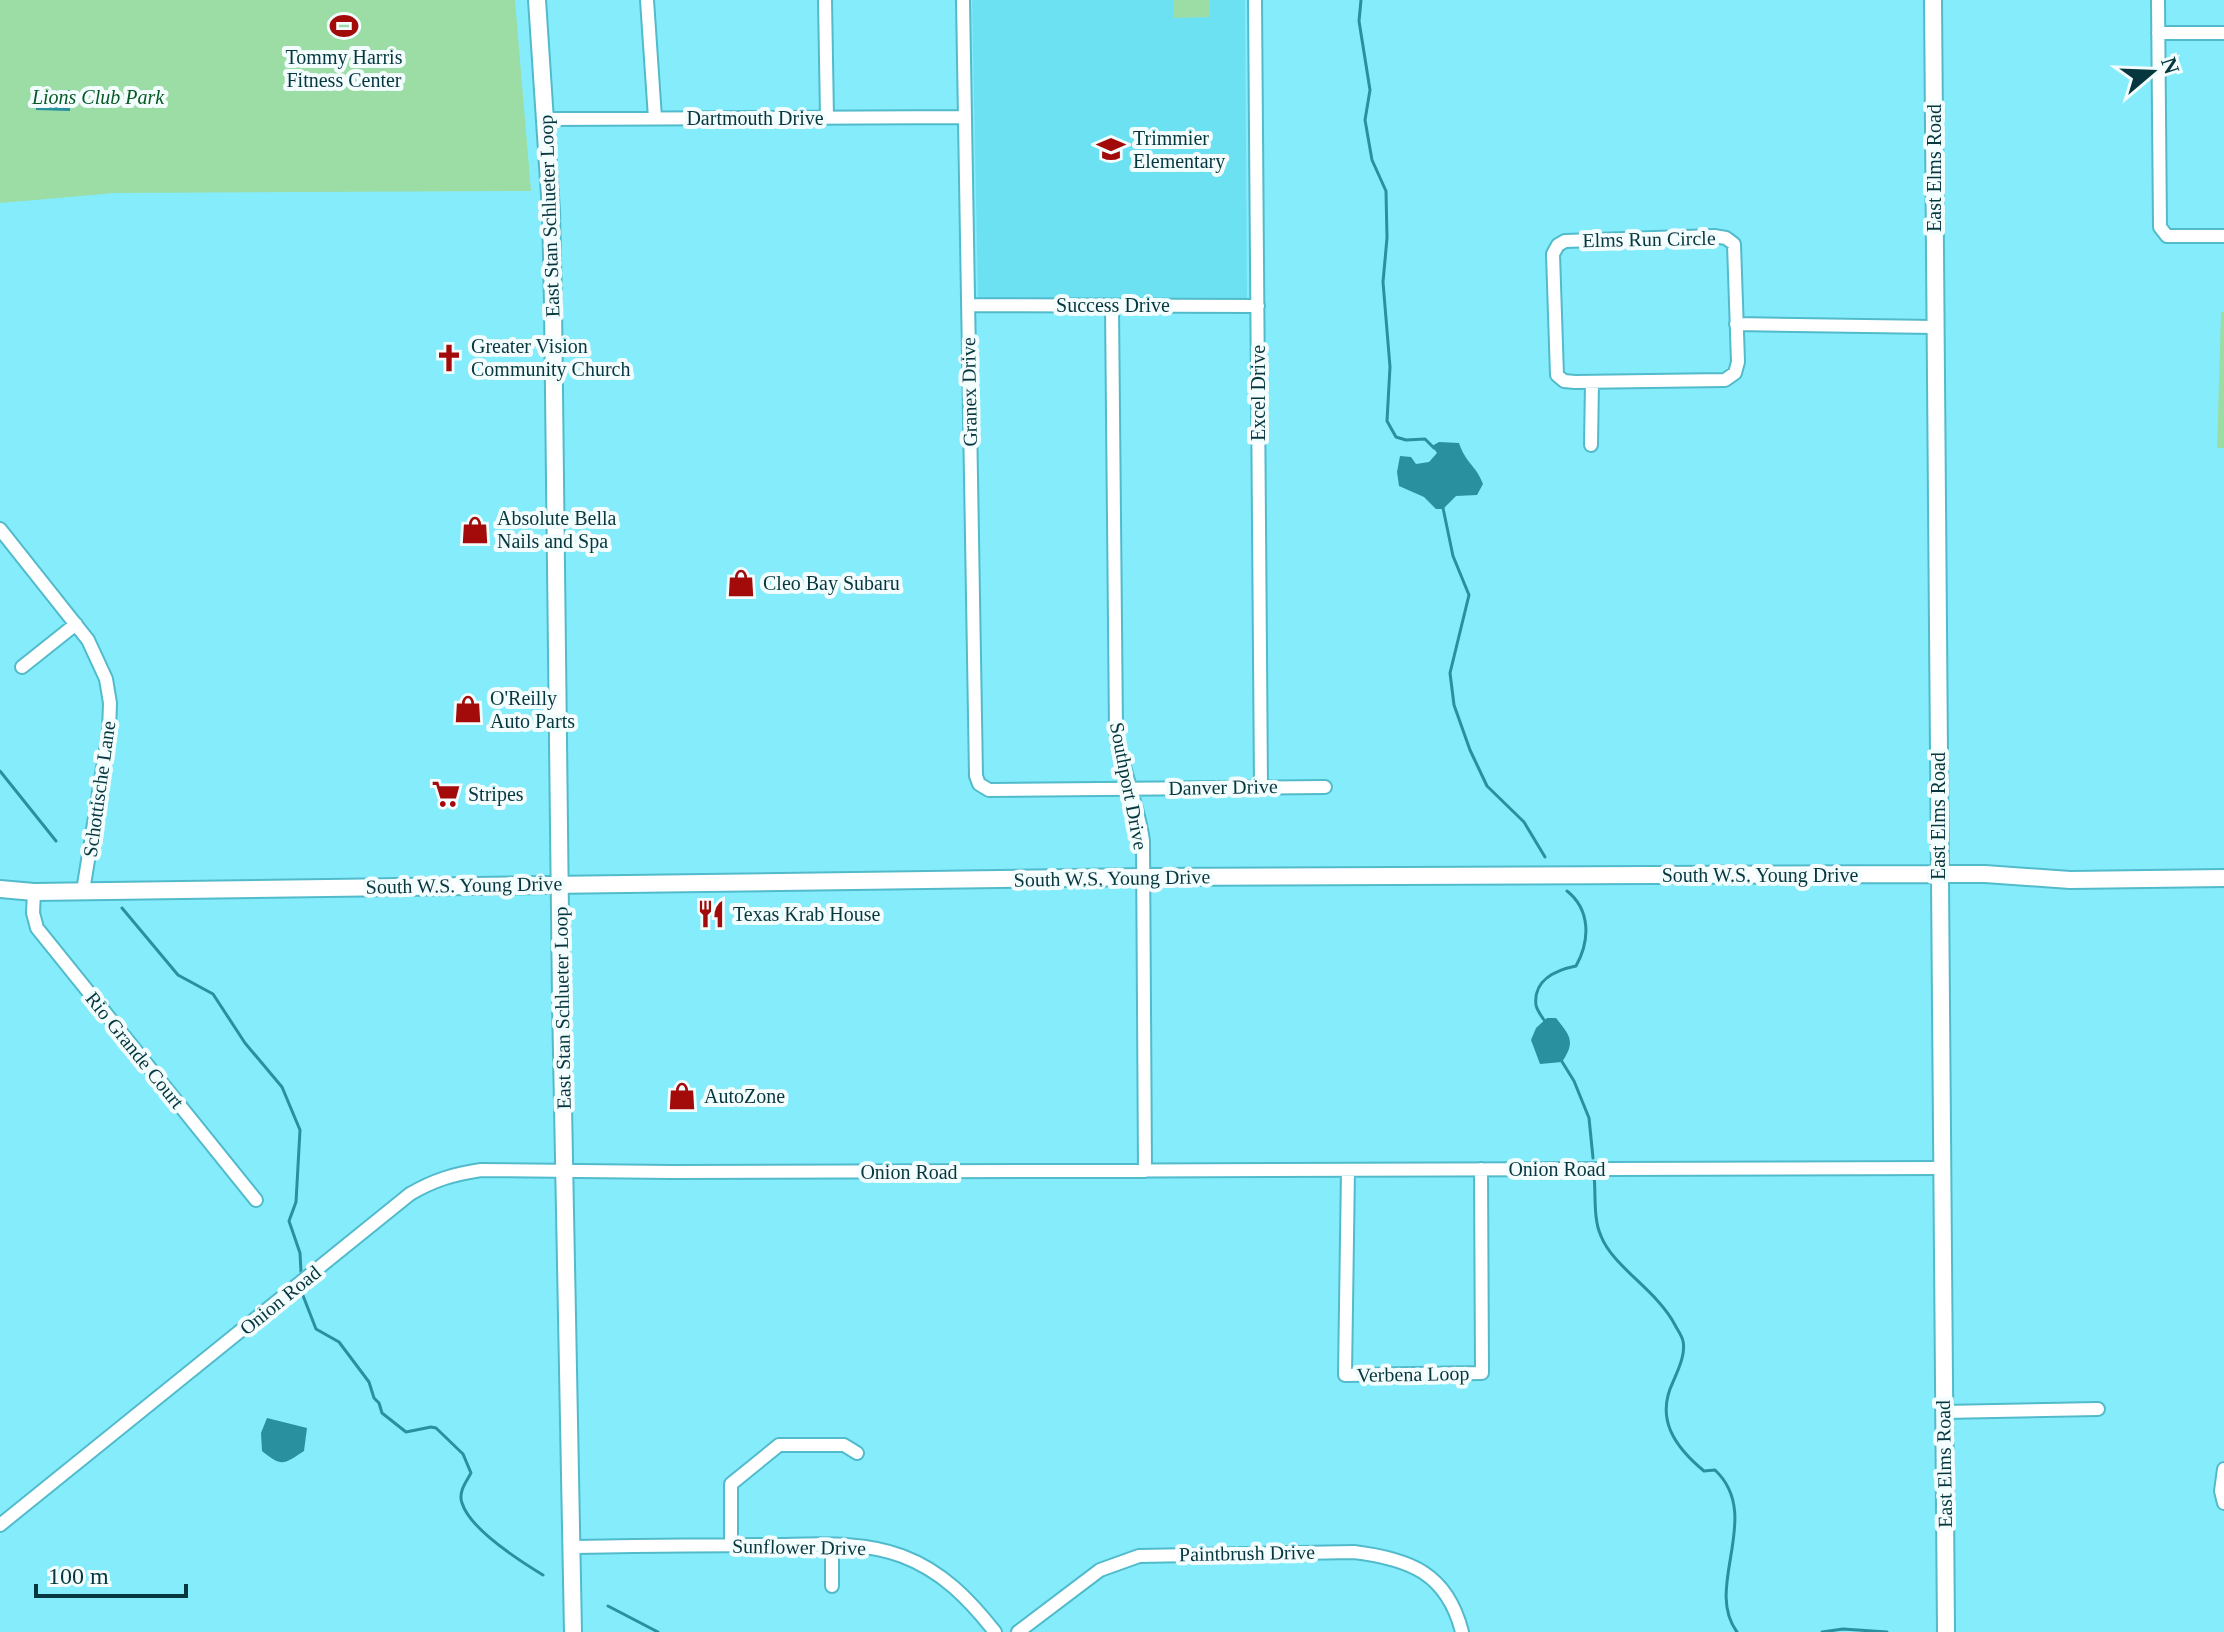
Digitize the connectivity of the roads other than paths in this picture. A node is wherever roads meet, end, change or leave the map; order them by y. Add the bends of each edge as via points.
1 (537, 0) edge
2 (647, 0) edge
3 (825, 0) edge
4 (963, 0) edge
5 (1255, 0) edge
6 (1933, 0) edge
7 (2158, 0) edge
8 (2158, 33) junction
9 (2224, 33) edge
10 (827, 117) junction
11 (965, 117) junction
12 (655, 118) junction
13 (545, 119) junction
14 (2224, 236) edge
15 (968, 305) junction
16 (1112, 306) junction
17 (1258, 306) junction
18 (1736, 324) junction
19 (1935, 327) junction
20 (1592, 382) junction
21 (1591, 445) dead end
22 (0, 529) edge
23 (76, 624) junction
24 (22, 667) dead end
25 (979, 784) joint
26 (1261, 787) junction
27 (1325, 787) dead end
28 (1130, 789) junction
29 (1938, 874) junction
30 (1144, 877) junction
31 (2224, 878) edge
32 (560, 883) junction
33 (0, 889) edge
34 (83, 891) junction
35 (34, 892) junction
36 (1941, 1168) junction
37 (1481, 1169) junction
38 (566, 1170) junction
39 (1348, 1170) junction
40 (1145, 1171) junction
41 (256, 1200) dead end
42 (2098, 1409) dead end
43 (1943, 1412) junction
44 (857, 1453) dead end
45 (2224, 1469) edge
46 (2224, 1502) edge
47 (0, 1525) edge
48 (731, 1545) junction
49 (832, 1545) junction
50 (572, 1547) junction
51 (832, 1586) dead end
52 (573, 1632) edge
53 (995, 1632) edge
54 (1018, 1632) edge
55 (1462, 1632) edge
56 (1946, 1632) edge

1 - 13 main road, East Stan Schlueter Loop
2 - 12 street
3 - 10 street
4 - 11 street, Granex Drive
5 - 17 street, Excel Drive
6 - 19 main road, East Elms Road
7 - 8 street
8 - 9 street
8 - 14 street via 2160,227 2167,236
10 - 11 street, Dartmouth Drive
10 - 12 street, Dartmouth Drive
11 - 15 street, Granex Drive
12 - 13 street, Dartmouth Drive
13 - 32 main road, East Stan Schlueter Loop via 553,305
15 - 16 street, Success Drive
15 - 25 street, Granex Drive
16 - 17 street, Success Drive
16 - 28 street, Southport Drive via 1116,731
17 - 26 street, Excel Drive
18 - 19 street
18 - 20 street, Elms Run Circle via 1738,362 1735,373 1725,380
18 - 20 street, Elms Run Circle via 1736,261 1734,244 1726,238 1565,241 1553,254 1557,375 1564,381
19 - 29 main road, East Elms Road
20 - 21 street
22 - 23 street, Schottische Lane
23 - 24 street
23 - 34 street, Schottische Lane via 98,657 110,703
25 - 28 street, Danver Drive via 989,790
26 - 27 street, Danver Drive
26 - 28 street, Danver Drive
28 - 30 street, Southport Drive via 1141,827
29 - 30 main road, South W.S. Young Drive
29 - 31 main road, South W.S. Young Drive via 2070,880
29 - 36 main road, East Elms Road
30 - 32 main road, South W.S. Young Drive
30 - 40 street, Southport Drive
32 - 34 main road, South W.S. Young Drive
32 - 38 main road, East Stan Schlueter Loop
33 - 35 main road, South W.S. Young Drive
34 - 35 main road, South W.S. Young Drive
35 - 41 street, Rio Grande Court via 37,928
36 - 37 street, Onion Road
36 - 43 main road, East Elms Road
37 - 39 street, Onion Road
37 - 39 street, Verbena Loop via 1482,1373 1345,1375
38 - 40 street, Onion Road
38 - 47 street, Onion Road via 481,1170 433,1181 410,1194
38 - 50 main road, East Stan Schlueter Loop
39 - 40 street, Onion Road
42 - 43 street
43 - 56 main road, East Elms Road
44 - 48 street via 844,1445 773,1448 731,1484
45 - 46 street
48 - 49 street, Sunflower Drive
48 - 50 street, Sunflower Drive
49 - 51 street
49 - 53 street, Sunflower Drive via 879,1549 922,1565 962,1593
50 - 52 main road, East Stan Schlueter Loop
54 - 55 street, Paintbrush Drive via 1100,1570 1128,1559 1293,1552 1390,1556 1415,1566 1443,1589

